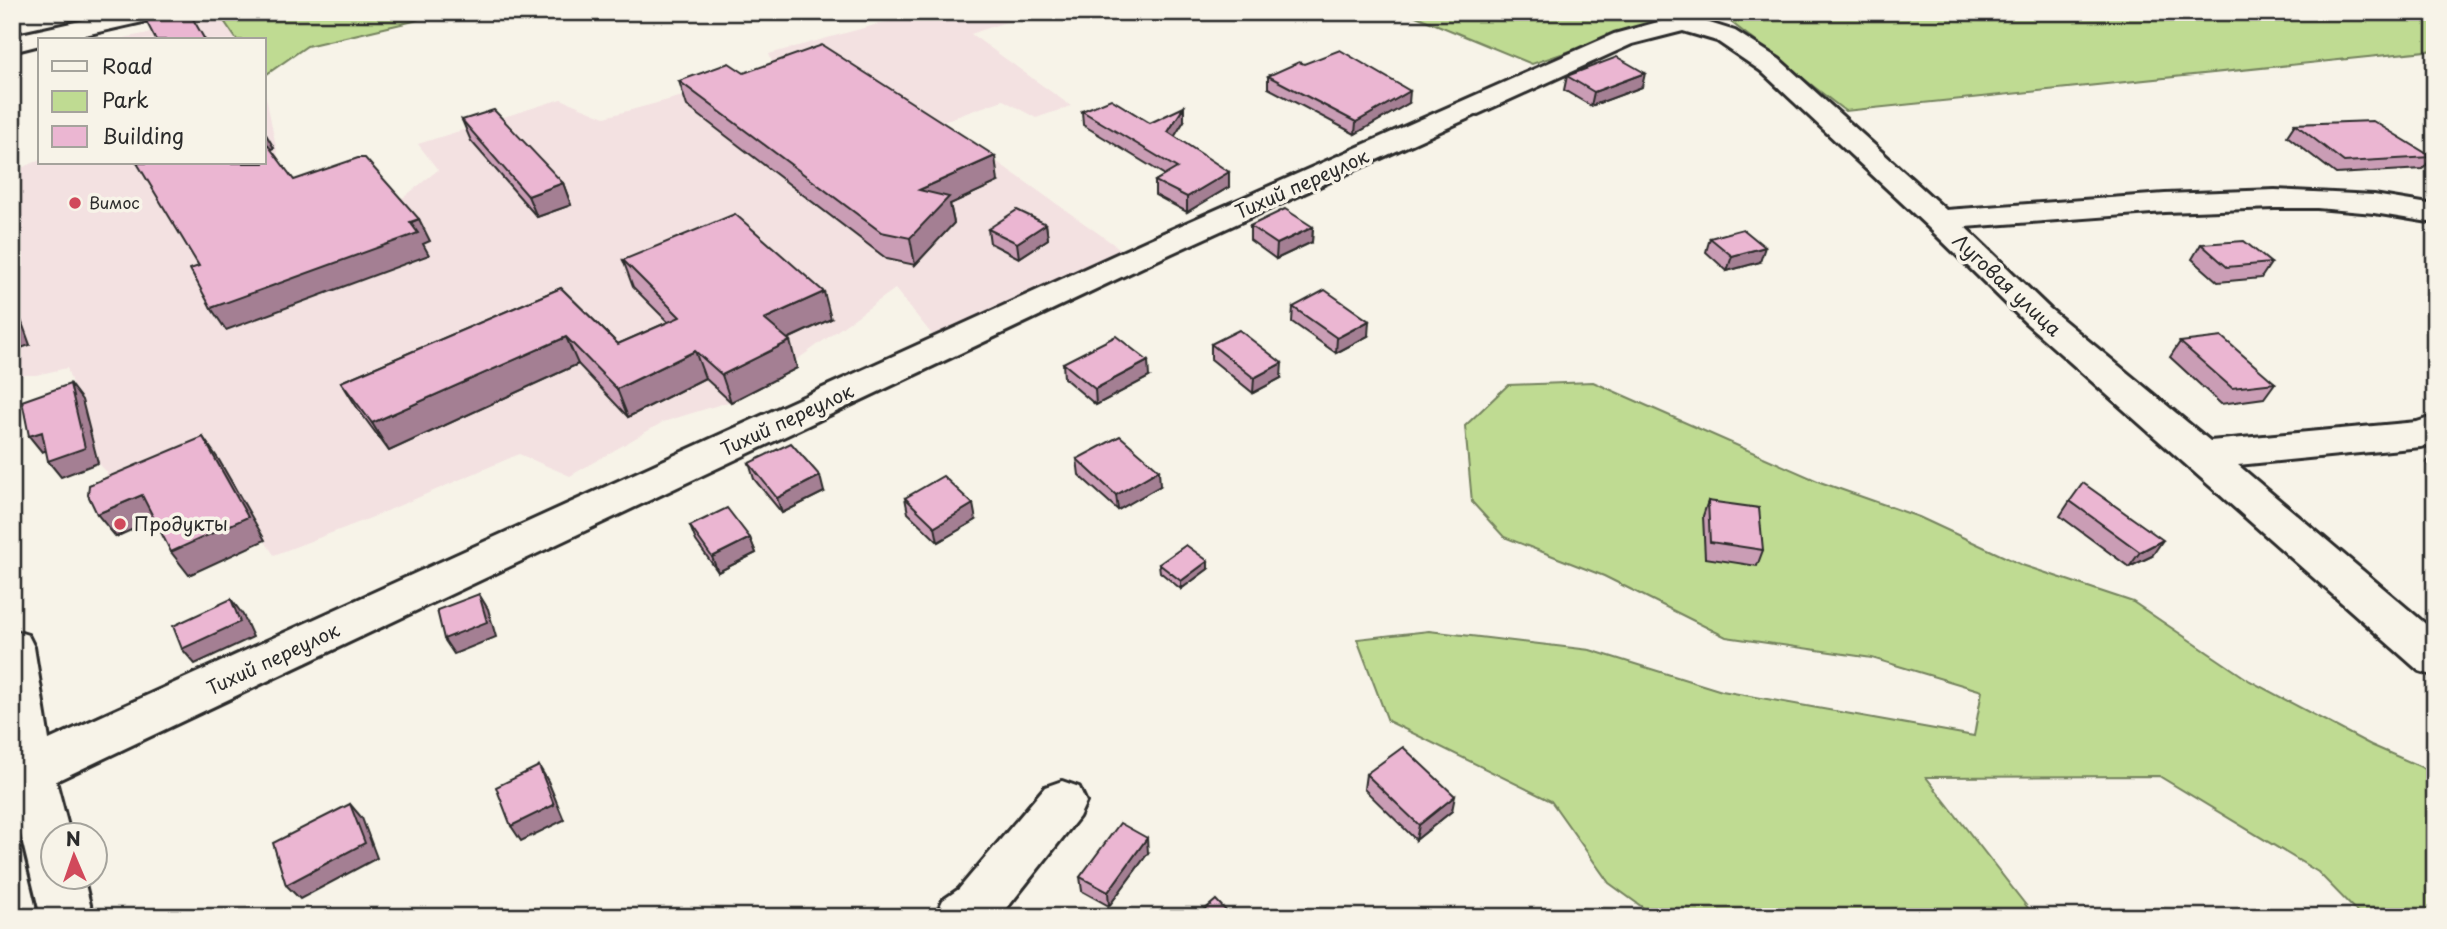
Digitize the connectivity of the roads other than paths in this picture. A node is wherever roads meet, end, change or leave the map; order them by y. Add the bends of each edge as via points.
1 (156, 12) edge
2 (38, 38) edge
3 (39, 38) edge
4 (12, 44) edge
5 (1547, 75) joint
6 (2435, 214) edge
7 (1939, 220) junction
8 (2435, 429) edge
9 (2202, 455) junction
10 (12, 647) edge
11 (2435, 658) edge
12 (30, 771) junction
13 (1062, 802) dead end
14 (42, 820) edge
15 (60, 890) edge
16 (67, 917) edge
17 (961, 917) edge

1 - 3 street
2 - 4 street
5 - 7 street, Луговая улица via 1623,39 1670,25 1684,23 1726,36 1770,65
5 - 12 street, Тихий переулок via 1161,246
6 - 7 street via 2374,204 2289,199
7 - 9 street, Луговая улица via 2038,316
8 - 9 street
9 - 11 street, Луговая улица
10 - 12 street
12 - 14 street
13 - 17 street via 977,906
15 - 16 street

